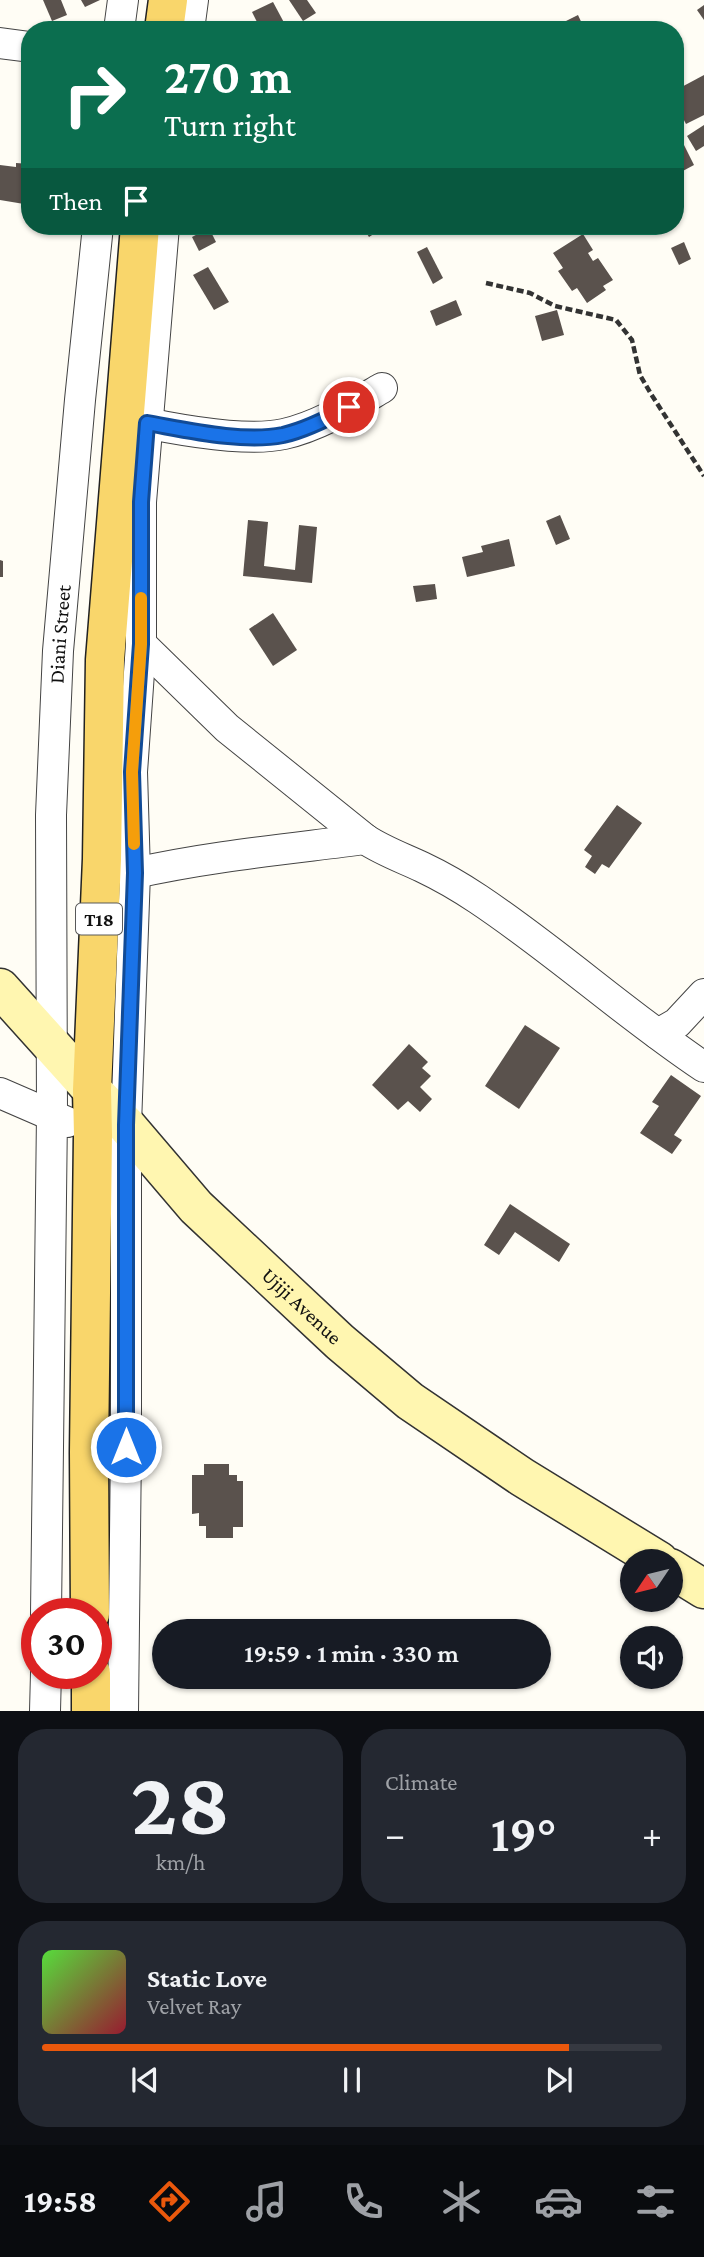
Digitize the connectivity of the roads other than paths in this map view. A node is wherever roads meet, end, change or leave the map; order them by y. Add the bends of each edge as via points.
1 (123, 0) edge
2 (168, 0) edge
3 (193, 0) edge
4 (120, 21) edge
5 (165, 21) edge
6 (190, 21) edge
7 (0, 43) edge
8 (21, 46) edge
9 (97, 235) edge
10 (139, 235) edge
11 (163, 235) edge
12 (382, 388) dead end
13 (135, 421) junction
14 (141, 644) junction
15 (365, 839) junction
16 (135, 873) junction
17 (0, 988) edge
18 (704, 994) edge
19 (658, 1034) junction
20 (52, 1046) junction
21 (704, 1067) edge
22 (92, 1090) junction
23 (0, 1093) edge
24 (52, 1114) junction
25 (110, 1130) junction
26 (126, 1447) junction
27 (89, 1452) junction
28 (639, 1549) edge
29 (683, 1576) edge
30 (704, 1589) edge
31 (46, 1598) edge
32 (90, 1598) edge
33 (46, 1689) edge
34 (91, 1689) edge
35 (45, 1711) edge
36 (91, 1711) edge
37 (123, 1711) edge

1 - 4 street
2 - 5 main road
3 - 6 street
7 - 8 street
9 - 20 street, Diani Street via 58,652 51,815
10 - 13 main road, T18
11 - 13 street
12 - 13 street via 332,417 283,435 236,437
13 - 14 street via 141,502
13 - 22 main road, T18 via 105,660
14 - 15 street via 228,728
14 - 16 street via 132,772
15 - 16 street via 215,857
15 - 19 street via 475,897
16 - 25 street
17 - 20 main road
18 - 19 street via 677,1023
19 - 21 street
20 - 22 main road
20 - 24 street, Diani Street
22 - 25 main road, T18
23 - 24 street
24 - 25 street
24 - 31 street, Diani Street
25 - 26 street
25 - 27 main road, T18
25 - 28 main road, Ujiji Avenue via 410,1401
26 - 27 street
26 - 37 street
27 - 32 main road, T18
29 - 30 main road
33 - 35 street
34 - 36 main road

